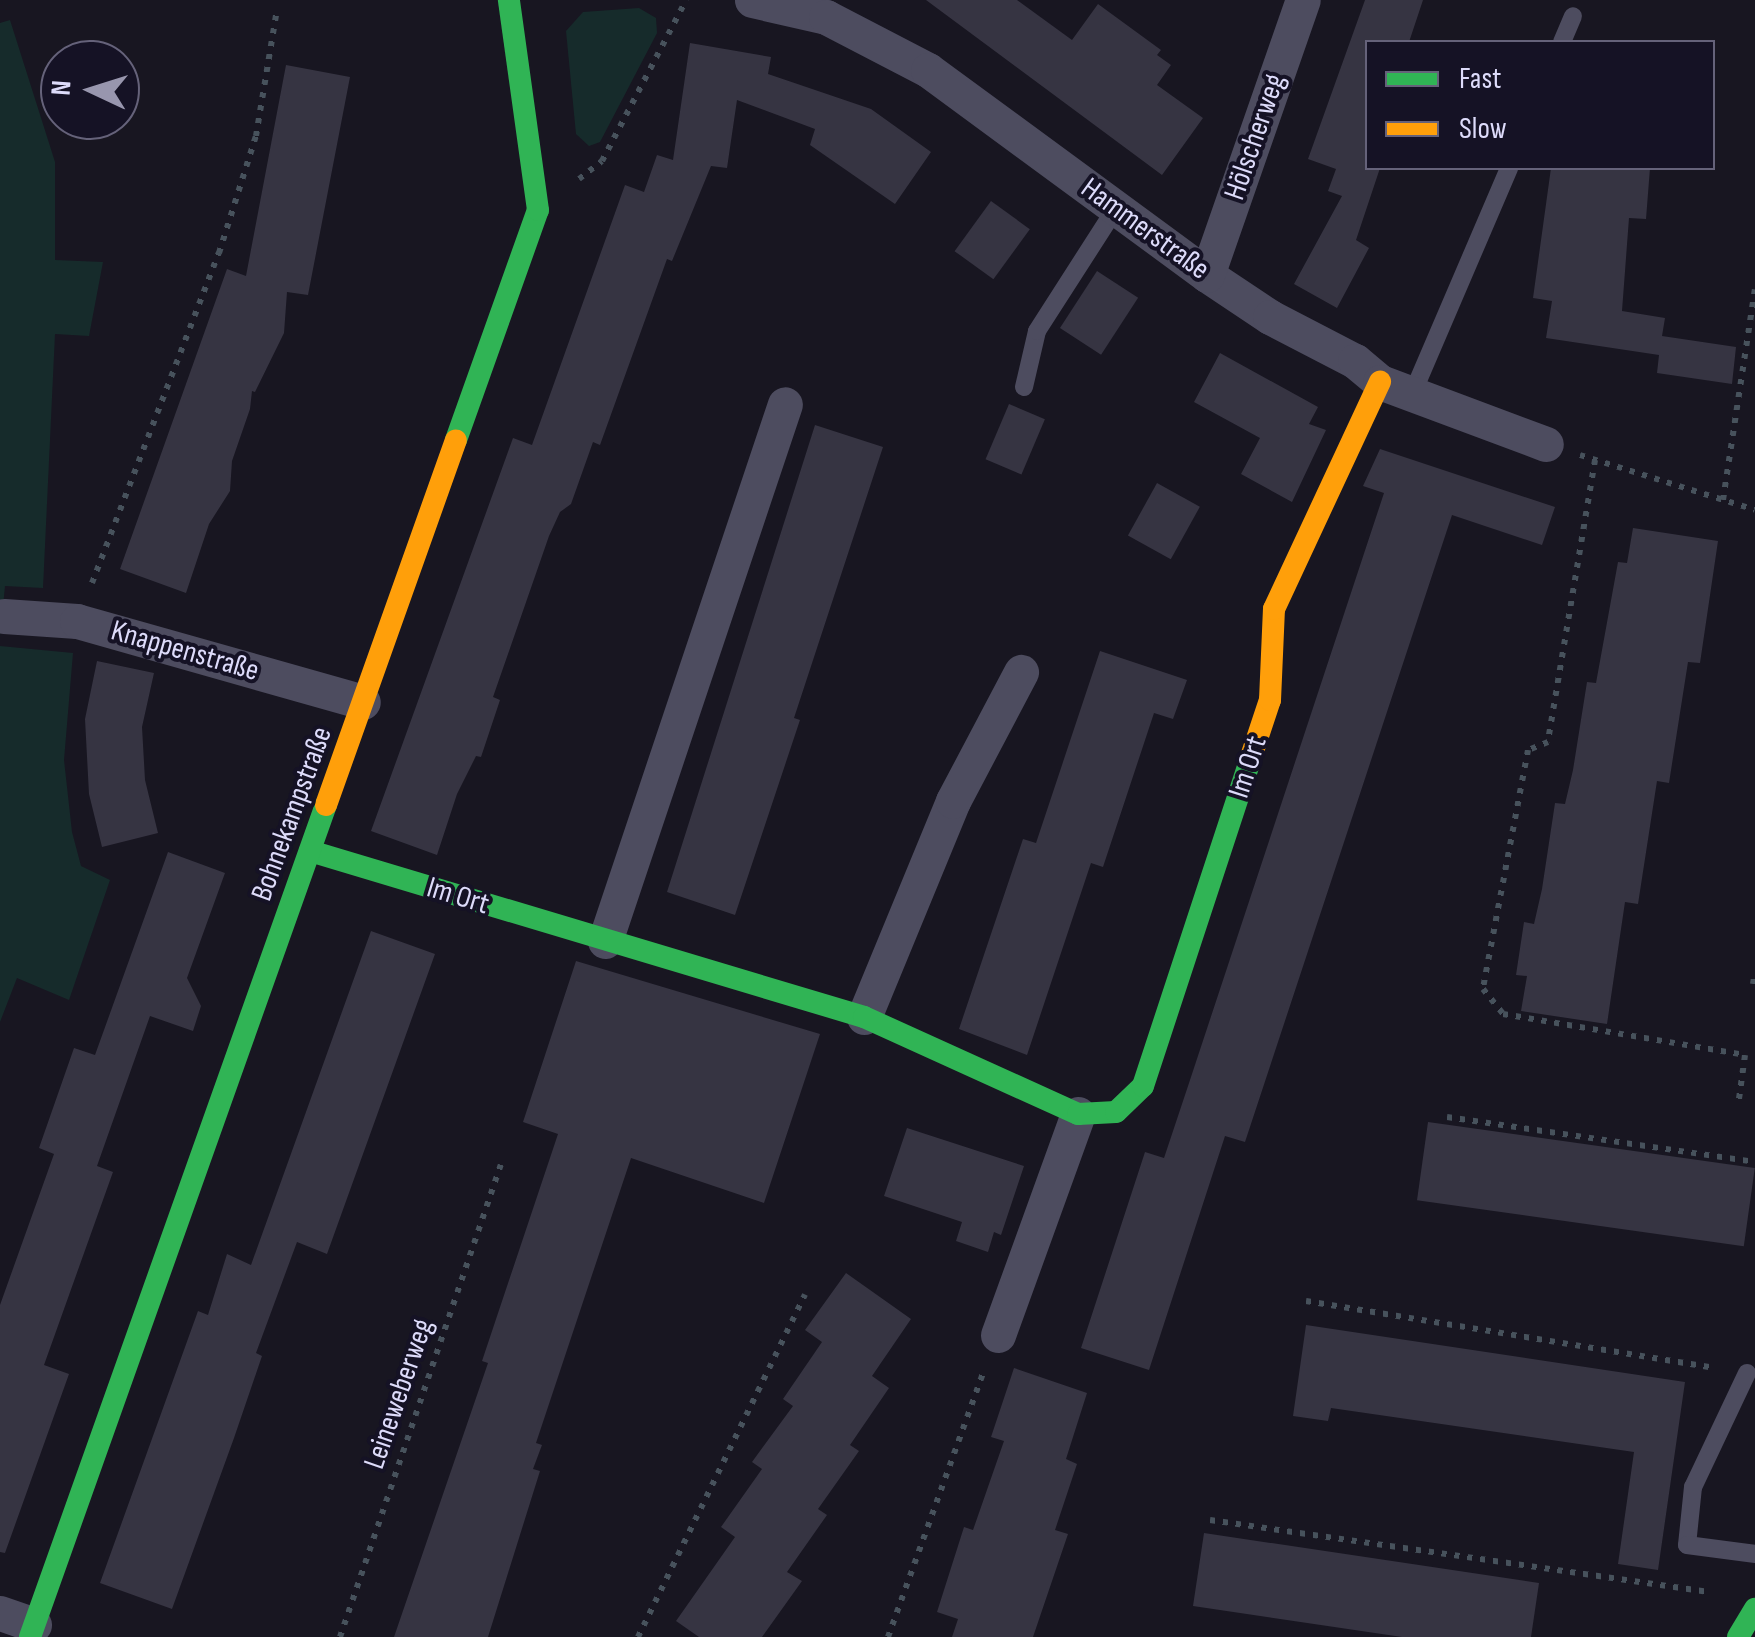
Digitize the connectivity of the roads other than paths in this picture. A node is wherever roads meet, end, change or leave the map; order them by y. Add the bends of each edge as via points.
1 (509, 0) edge
2 (752, 0) edge
3 (1303, 0) edge
4 (1573, 16) dead end
5 (1563, 40) edge
6 (1507, 170) edge
7 (1116, 208) junction
8 (1207, 275) junction
9 (1024, 387) dead end
10 (1396, 390) junction
11 (785, 404) dead end
12 (1546, 444) road end
13 (4, 616) dead end
14 (1021, 672) dead end
15 (364, 702) junction
16 (310, 851) junction
17 (605, 941) junction
18 (864, 1017) junction
19 (1078, 1114) junction
20 (992, 1349) road end
21 (1747, 1373) road end
22 (1755, 1554) edge
23 (1755, 1609) edge
24 (0, 1612) edge
25 (32, 1631) edge
26 (1738, 1637) edge

1 - 15 street, Bohnekampstraße via 538,210
2 - 7 street, Hammerstraße via 826,16 928,70
3 - 8 street, Hölscherweg
4 - 5 lane
6 - 10 lane
7 - 8 street, Hammerstraße
7 - 9 lane via 1037,332
8 - 10 street, Hammerstraße
10 - 12 street, Hammerstraße
10 - 19 street, Im Ort via 1274,610 1270,700 1142,1086 1116,1112
11 - 17 street
13 - 15 street, Knappenstraße via 77,621
14 - 18 street via 953,800
15 - 16 street, Bohnekampstraße
16 - 17 street, Im Ort
16 - 25 street, Bohnekampstraße
17 - 18 street, Im Ort
18 - 19 street, Im Ort
19 - 20 street
21 - 22 lane via 1693,1487 1687,1544
23 - 26 street
24 - 25 street

